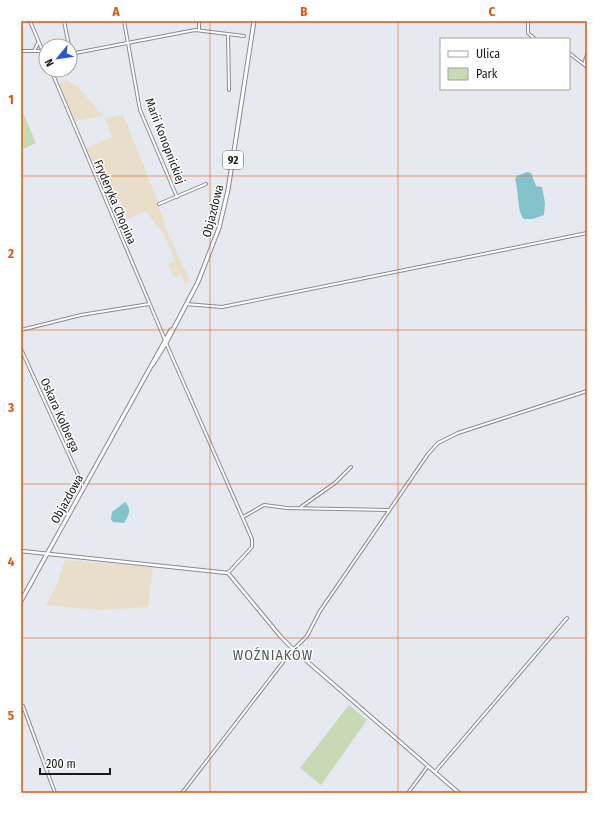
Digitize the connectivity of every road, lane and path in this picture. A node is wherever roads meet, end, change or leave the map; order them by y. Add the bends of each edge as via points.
1 (30, 21) edge
2 (64, 21) edge
3 (124, 21) edge
4 (199, 21) edge
5 (254, 21) edge
6 (528, 21) edge
7 (199, 30) junction
8 (228, 34) junction
9 (244, 36) dead end
10 (68, 38) edge
11 (534, 38) edge
12 (38, 41) joint
13 (128, 43) junction
14 (21, 51) edge
15 (34, 51) junction
16 (38, 51) edge
17 (78, 53) edge
18 (570, 53) edge
19 (587, 55) edge
20 (584, 64) junction
21 (587, 67) edge
22 (53, 78) edge
23 (229, 90) dead end
24 (206, 184) dead end
25 (177, 196) junction
26 (159, 204) dead end
27 (587, 233) edge
28 (149, 304) junction
29 (186, 304) junction
30 (21, 330) edge
31 (165, 342) junction
32 (21, 349) edge
33 (587, 391) edge
34 (351, 467) dead end
35 (84, 488) junction
36 (300, 508) junction
37 (389, 510) junction
38 (243, 517) junction
39 (21, 551) edge
40 (47, 553) junction
41 (228, 573) junction
42 (21, 601) edge
43 (567, 618) dead end
44 (294, 650) junction
45 (23, 706) dead end
46 (428, 766) junction
47 (434, 772) junction
48 (55, 793) edge
49 (182, 793) edge
50 (408, 793) edge
51 (458, 793) edge

1 - 12 street
2 - 10 street
3 - 13 street, Marii Konopnickiej
4 - 7 street
5 - 29 main road, Objazdowa / 92 via 223,214 208,259
6 - 11 street via 528,33
7 - 8 street
7 - 13 street
8 - 9 street
8 - 23 street
12 - 15 street
13 - 17 street
13 - 25 street, Marii Konopnickiej via 140,110
14 - 15 street
15 - 16 street
18 - 20 street
19 - 20 street
20 - 21 street
22 - 28 street, Fryderyka Chopina
24 - 25 street, Marii Konopnickiej
25 - 26 street, Marii Konopnickiej
27 - 29 street via 222,307
28 - 30 street via 81,315
28 - 31 street, Fryderyka Chopina
29 - 31 main road, Objazdowa / 92
31 - 35 main road, Objazdowa / 92
31 - 38 street, Fryderyka Chopina
32 - 35 street, Oskara Kolberga
33 - 37 street via 444,438 428,454
34 - 36 street
35 - 40 main road, Objazdowa / 92
36 - 37 street
36 - 38 street via 264,505
37 - 44 street via 320,611 307,636
38 - 41 street, Fryderyka Chopina via 252,539 252,547
39 - 40 street
40 - 41 street
40 - 42 main road, Objazdowa / 92
41 - 44 street via 281,638
43 - 47 street
44 - 46 street
44 - 49 street
45 - 48 street
46 - 47 street
46 - 50 street
47 - 51 street

